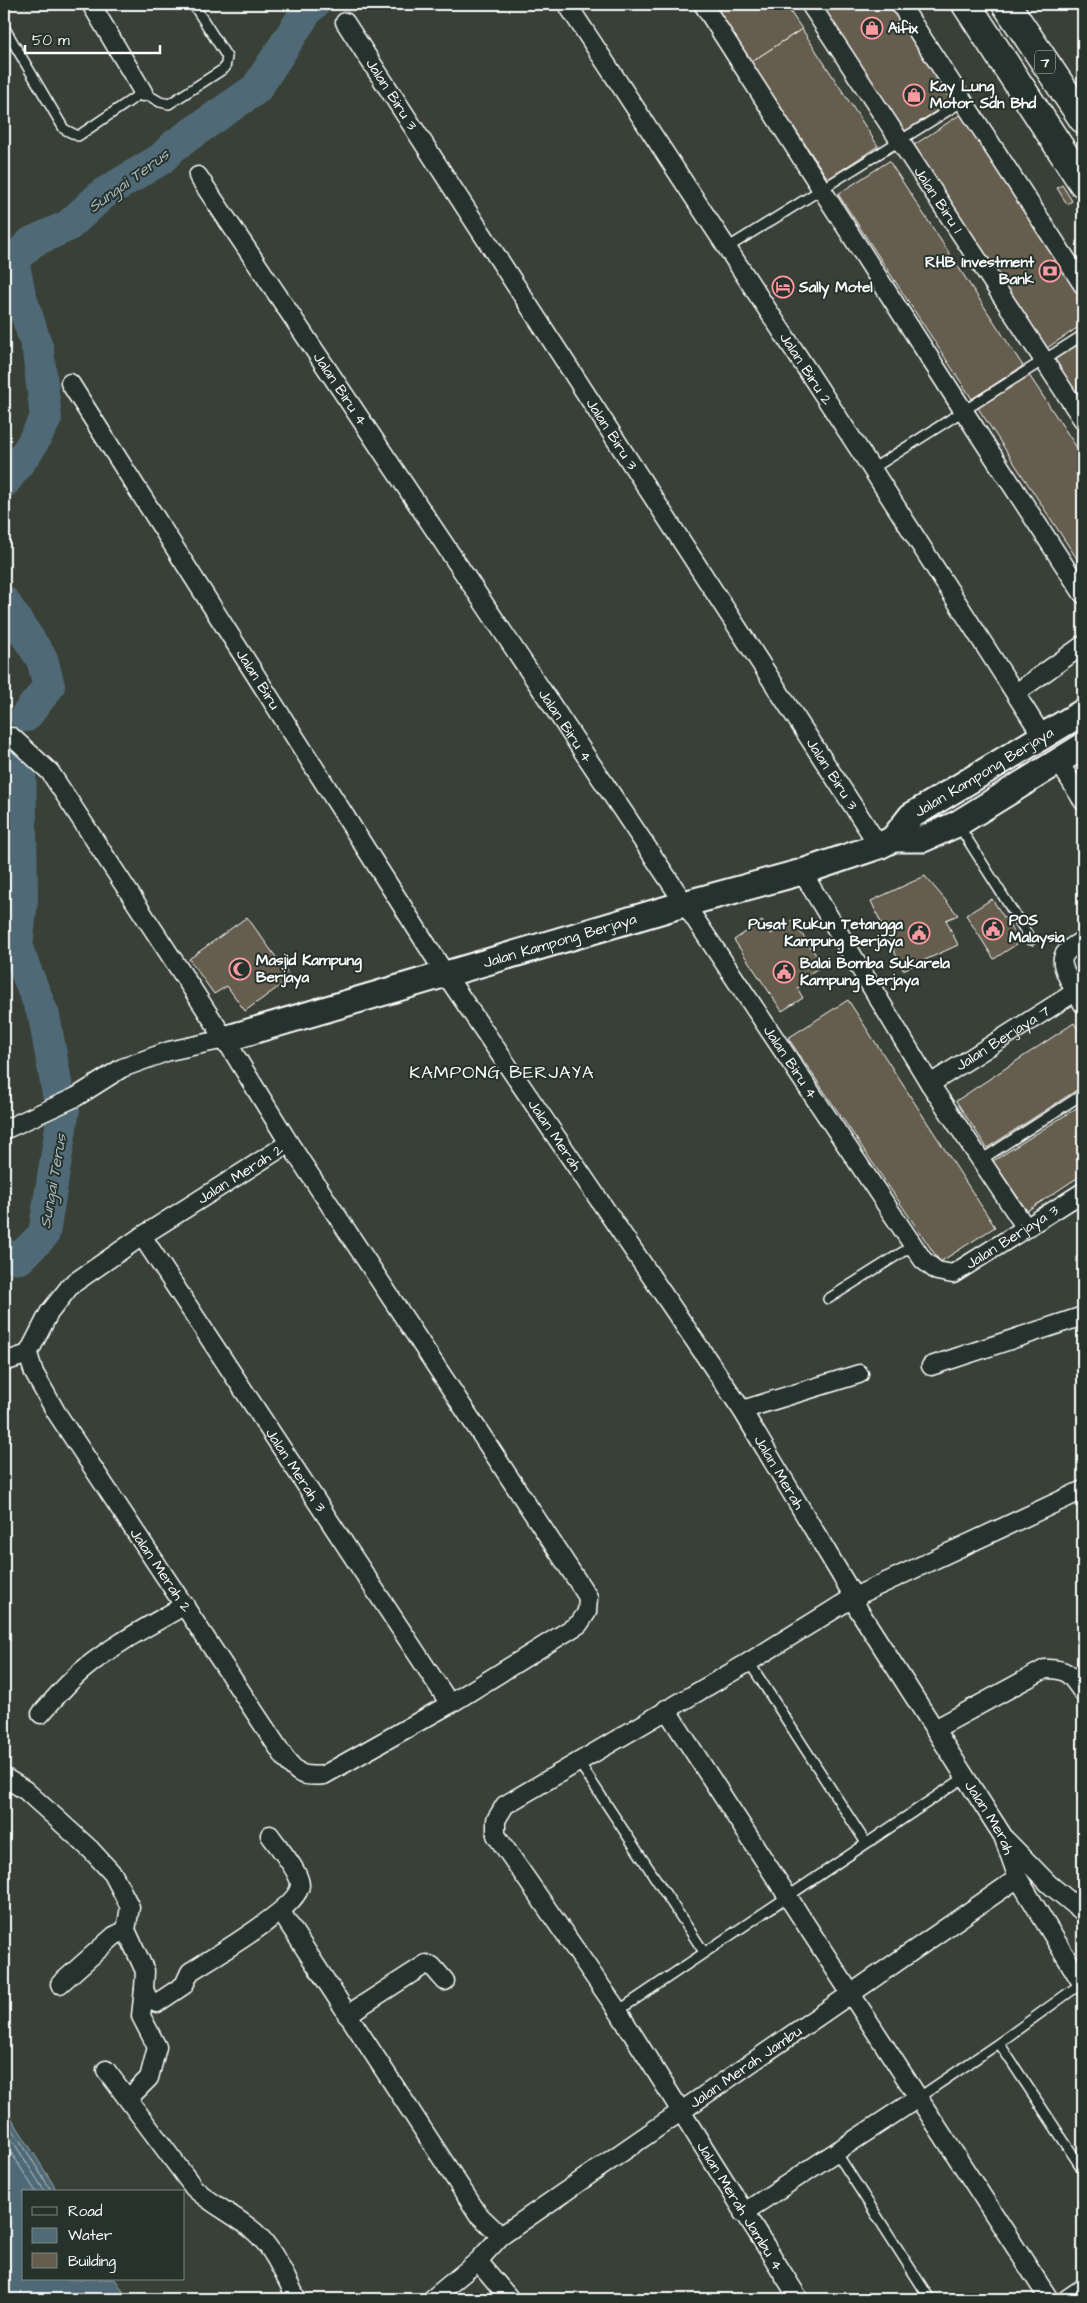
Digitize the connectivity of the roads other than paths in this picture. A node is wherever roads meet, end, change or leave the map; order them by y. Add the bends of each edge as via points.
1 (91, 4) edge
2 (193, 4) edge
3 (703, 4) edge
4 (810, 4) edge
5 (900, 4) edge
6 (966, 4) edge
7 (1006, 4) edge
8 (574, 6) edge
9 (345, 22) dead end
10 (4, 27) edge
11 (143, 92) junction
12 (962, 102) junction
13 (1083, 117) edge
14 (900, 142) junction
15 (198, 176) dead end
16 (1083, 183) edge
17 (822, 188) junction
18 (727, 248) junction
19 (1083, 285) edge
20 (1083, 335) edge
21 (1044, 360) junction
22 (70, 384) dead end
23 (962, 410) junction
24 (1083, 420) edge
25 (872, 469) junction
26 (1083, 594) edge
27 (1083, 645) edge
28 (1016, 693) junction
29 (1083, 712) edge
30 (1043, 736) junction
31 (12, 737) dead end
32 (1083, 746) edge
33 (1058, 762) junction
34 (1083, 800) edge
35 (957, 824) junction
36 (886, 842) junction
37 (802, 872) junction
38 (684, 904) junction
39 (1031, 940) dead end
40 (1083, 940) edge
41 (446, 975) junction
42 (1079, 998) edge
43 (225, 1039) junction
44 (930, 1084) junction
45 (1083, 1094) edge
46 (4, 1130) edge
47 (288, 1144) junction
48 (981, 1160) junction
49 (1083, 1192) edge
50 (1026, 1228) junction
51 (142, 1236) junction
52 (912, 1246) junction
53 (937, 1271) joint
54 (828, 1299) dead end
55 (1083, 1316) edge
56 (28, 1354) junction
57 (4, 1362) edge
58 (930, 1366) dead end
59 (859, 1374) dead end
60 (742, 1410) junction
61 (1083, 1490) edge
62 (854, 1597) junction
63 (185, 1605) junction
64 (749, 1662) junction
65 (1083, 1693) edge
66 (450, 1704) junction
67 (666, 1709) junction
68 (41, 1714) dead end
69 (935, 1729) junction
70 (578, 1761) junction
71 (4, 1777) edge
72 (965, 1777) junction
73 (270, 1836) dead end
74 (1003, 1836) junction
75 (866, 1843) junction
76 (1018, 1878) junction
77 (786, 1896) junction
78 (281, 1912) junction
79 (1083, 1912) edge
80 (126, 1930) junction
81 (704, 1952) junction
82 (445, 1982) dead end
83 (60, 1984) dead end
84 (1083, 1984) edge
85 (144, 1989) junction
86 (851, 1995) junction
87 (618, 2011) junction
88 (347, 2015) junction
89 (999, 2043) junction
90 (106, 2070) dead end
91 (918, 2098) junction
92 (128, 2099) junction
93 (680, 2112) junction
94 (836, 2152) junction
95 (1083, 2170) edge
96 (743, 2213) junction
97 (501, 2236) junction
98 (478, 2261) junction
99 (1083, 2288) edge
100 (298, 2299) edge
101 (432, 2299) edge
102 (510, 2299) edge
103 (800, 2299) edge
104 (930, 2299) edge
105 (1049, 2299) edge
106 (1067, 2299) edge

1 - 11 street
2 - 11 lane via 227,57 225,68 169,104
3 - 17 street
4 - 14 street, Jalan Biru 1
5 - 12 street
6 - 16 main road, 7
7 - 13 main road, 7
8 - 18 street, Jalan Biru 2
9 - 36 street, Jalan Biru 3
10 - 11 lane via 64,129 71,135 78,136
12 - 14 lane
12 - 19 street
14 - 17 lane
14 - 21 street, Jalan Biru 1
15 - 38 street, Jalan Biru 4
17 - 18 lane
17 - 23 street
18 - 25 street, Jalan Biru 2
20 - 21 lane
21 - 23 lane
21 - 24 street, Jalan Biru 1
22 - 41 street, Jalan Biru
23 - 25 lane
23 - 26 street
25 - 28 street, Jalan Biru 2
27 - 28 street
28 - 30 street, Jalan Biru 2
29 - 30 street, Jalan Kampong Berjaya
30 - 33 street
30 - 36 street, Jalan Kampong Berjaya via 911,816
31 - 43 street via 50,772
32 - 33 street, Jalan Kampong Berjaya
33 - 34 street
33 - 35 street, Jalan Kampong Berjaya
35 - 36 street, Jalan Kampong Berjaya via 923,839
35 - 39 lane
36 - 37 street, Jalan Kampong Berjaya
37 - 38 street, Jalan Kampong Berjaya
37 - 44 street
38 - 41 street, Jalan Kampong Berjaya
38 - 52 street, Jalan Biru 4
40 - 42 street via 1063,957 1063,966
41 - 43 street, Jalan Kampong Berjaya
41 - 60 street, Jalan Merah
42 - 44 street, Jalan Berjaya 7
43 - 46 street via 169,1051 122,1068 76,1097
43 - 47 street
44 - 48 street
45 - 48 lane
47 - 51 street, Jalan Merah 2
47 - 66 street, Jalan Merah 2 via 588,1597 587,1612 579,1624
48 - 50 street
49 - 50 street, Jalan Berjaya 3
50 - 53 street, Jalan Berjaya 3 via 953,1274
51 - 56 street, Jalan Merah 2 via 70,1285 49,1313
51 - 66 street, Jalan Merah 3
52 - 53 street, Jalan Biru 4
52 - 54 lane
55 - 58 street
56 - 57 street
56 - 63 street, Jalan Merah 2 via 34,1373 56,1412
59 - 60 street
60 - 62 street, Jalan Merah
61 - 62 street, Jalan Merah Jambu 4
62 - 64 street, Jalan Merah Jambu 4
62 - 69 street, Jalan Merah via 858,1609
63 - 66 street, Jalan Merah 2 via 296,1772 308,1776 324,1775
63 - 68 street via 84,1669 64,1686
64 - 67 street, Jalan Merah Jambu 4
64 - 75 lane
65 - 69 street via 1072,1676 1059,1668 1045,1669
67 - 70 street, Jalan Merah Jambu 4
67 - 77 street
69 - 72 street, Jalan Merah
70 - 81 lane
70 - 87 street, Jalan Merah Jambu 4 via 505,1805 496,1820 496,1835
71 - 80 street via 25,1790 113,1874 130,1907
72 - 74 street, Jalan Merah
72 - 75 lane
73 - 78 street via 300,1884 297,1894
74 - 76 street, Jalan Merah
74 - 79 street via 1049,1884
75 - 77 lane
76 - 84 street, Jalan Merah
76 - 86 street, Jalan Merah Jambu
77 - 81 lane
77 - 86 street
78 - 85 street via 190,1972 184,1985 157,2003 148,1999
78 - 88 street
80 - 83 street via 114,1936
80 - 85 street via 145,1971
81 - 87 lane
82 - 88 street via 432,1966 426,1964
84 - 89 lane
85 - 92 street via 140,2016 157,2047 149,2078
86 - 91 street
86 - 93 street, Jalan Merah Jambu
87 - 93 street, Jalan Merah Jambu 4
88 - 97 street via 478,2214
89 - 91 lane
89 - 95 lane
90 - 92 street
91 - 94 street
91 - 105 street
92 - 100 street via 194,2188 264,2241
93 - 96 street, Jalan Merah Jambu 4
93 - 97 street, Jalan Merah Jambu
94 - 96 street
94 - 104 lane
96 - 103 street, Jalan Merah Jambu 4
97 - 98 street, Jalan Merah Jambu
98 - 101 street, Jalan Merah Jambu
98 - 102 street
99 - 106 street

